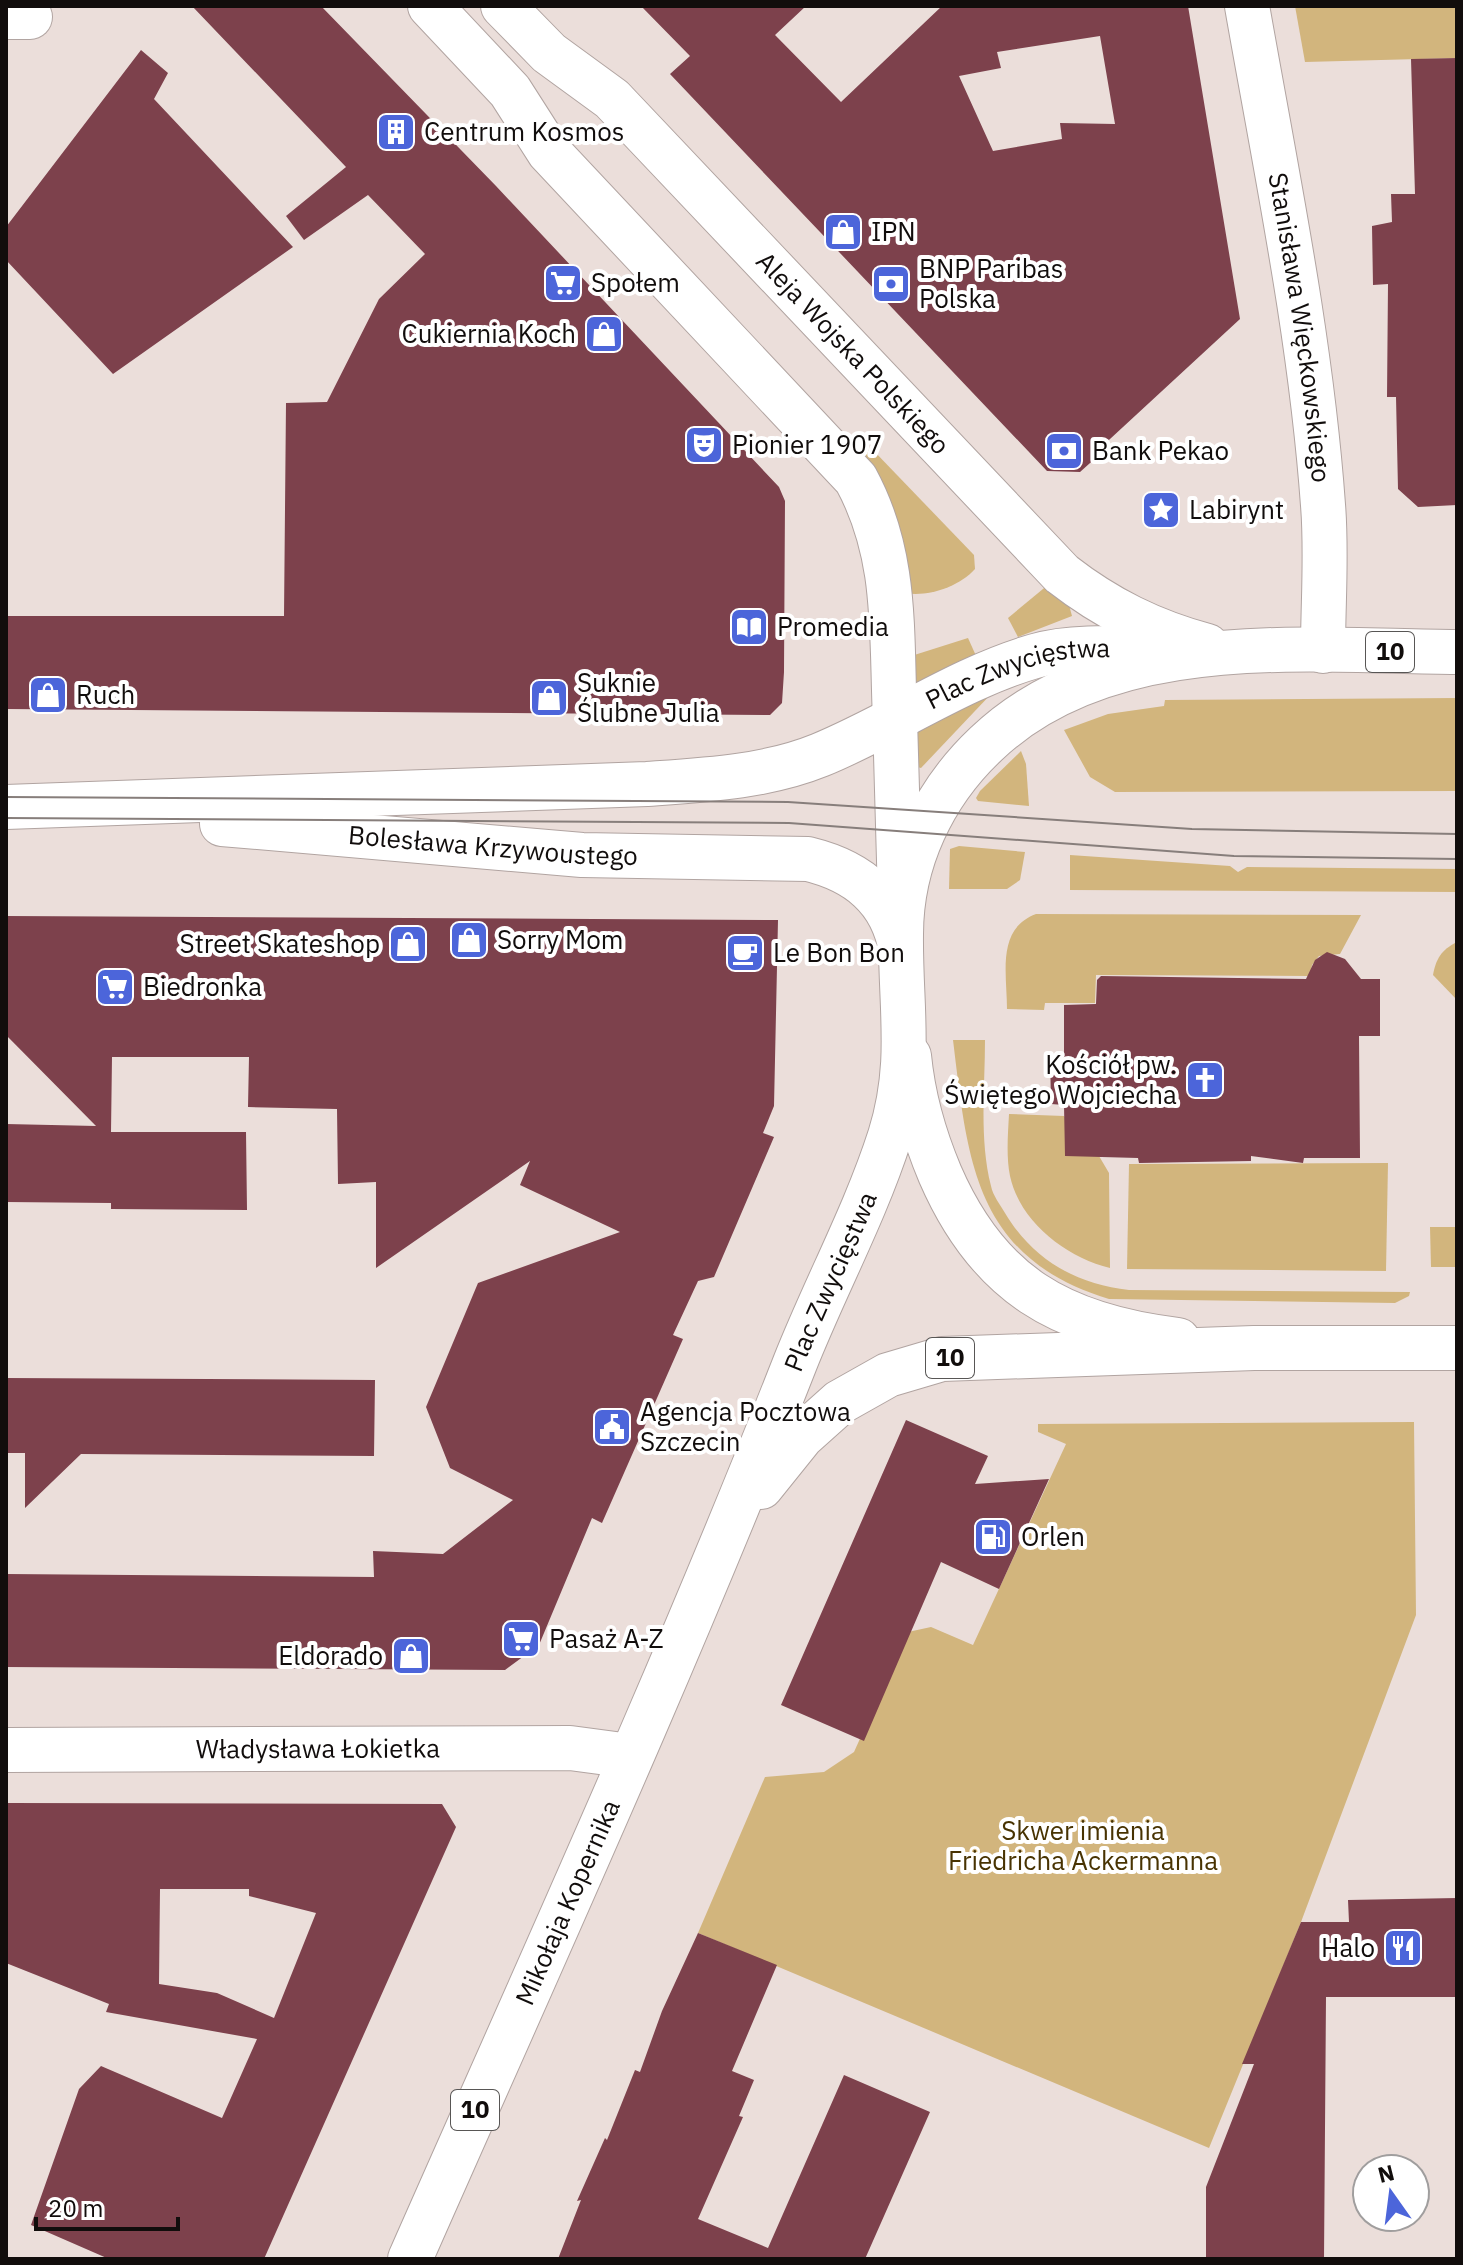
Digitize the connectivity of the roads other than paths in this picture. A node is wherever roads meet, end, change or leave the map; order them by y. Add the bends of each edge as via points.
1 (430, 6) edge
2 (503, 6) edge
3 (1247, 6) edge
4 (1323, 651) junction
5 (1233, 652) junction
6 (1457, 652) edge
7 (895, 719) junction
8 (23, 807) edge
9 (901, 950) junction
10 (906, 1030) junction
11 (1254, 1348) junction
12 (1457, 1348) edge
13 (724, 1543) junction
14 (6, 1750) edge
15 (630, 1756) junction
16 (410, 2259) edge

1 - 7 street via 510,91 549,152 856,479 886,553
2 - 5 street, Aleja Wojska Polskiego via 549,53 612,99 1062,574 1103,605 1142,624
3 - 4 street, Stanisława Więckowskiego via 1301,323 1319,466
4 - 5 street, Plac Zwycięstwa / 10
4 - 6 street, Plac Zwycięstwa / 10
5 - 7 street, Plac Zwycięstwa via 1041,654
5 - 9 street, Plac Zwycięstwa / 10 via 1160,661 1111,674 1035,707 989,741 955,777 923,831 904,893
7 - 8 street, Bolesława Krzywoustego via 818,756 717,779
7 - 9 street, Plac Zwycięstwa
8 - 9 street, Bolesława Krzywoustego via 566,854 808,859 844,871 874,892 892,917
9 - 10 street, Plac Zwycięstwa / 10
10 - 11 street, Plac Zwycięstwa via 922,1126 946,1188 982,1248 1014,1282 1063,1312 1105,1327
10 - 13 street, Plac Zwycięstwa / 10 via 900,1093 884,1153
11 - 12 street, Plac Zwycięstwa / 10
11 - 13 street, Plac Zwycięstwa / 10 via 957,1358 901,1370 847,1397 802,1436
13 - 15 street, Mikołaja Kopernika / 10
14 - 15 street, Władysława Łokietka via 570,1748
15 - 16 street, Mikołaja Kopernika / 10

